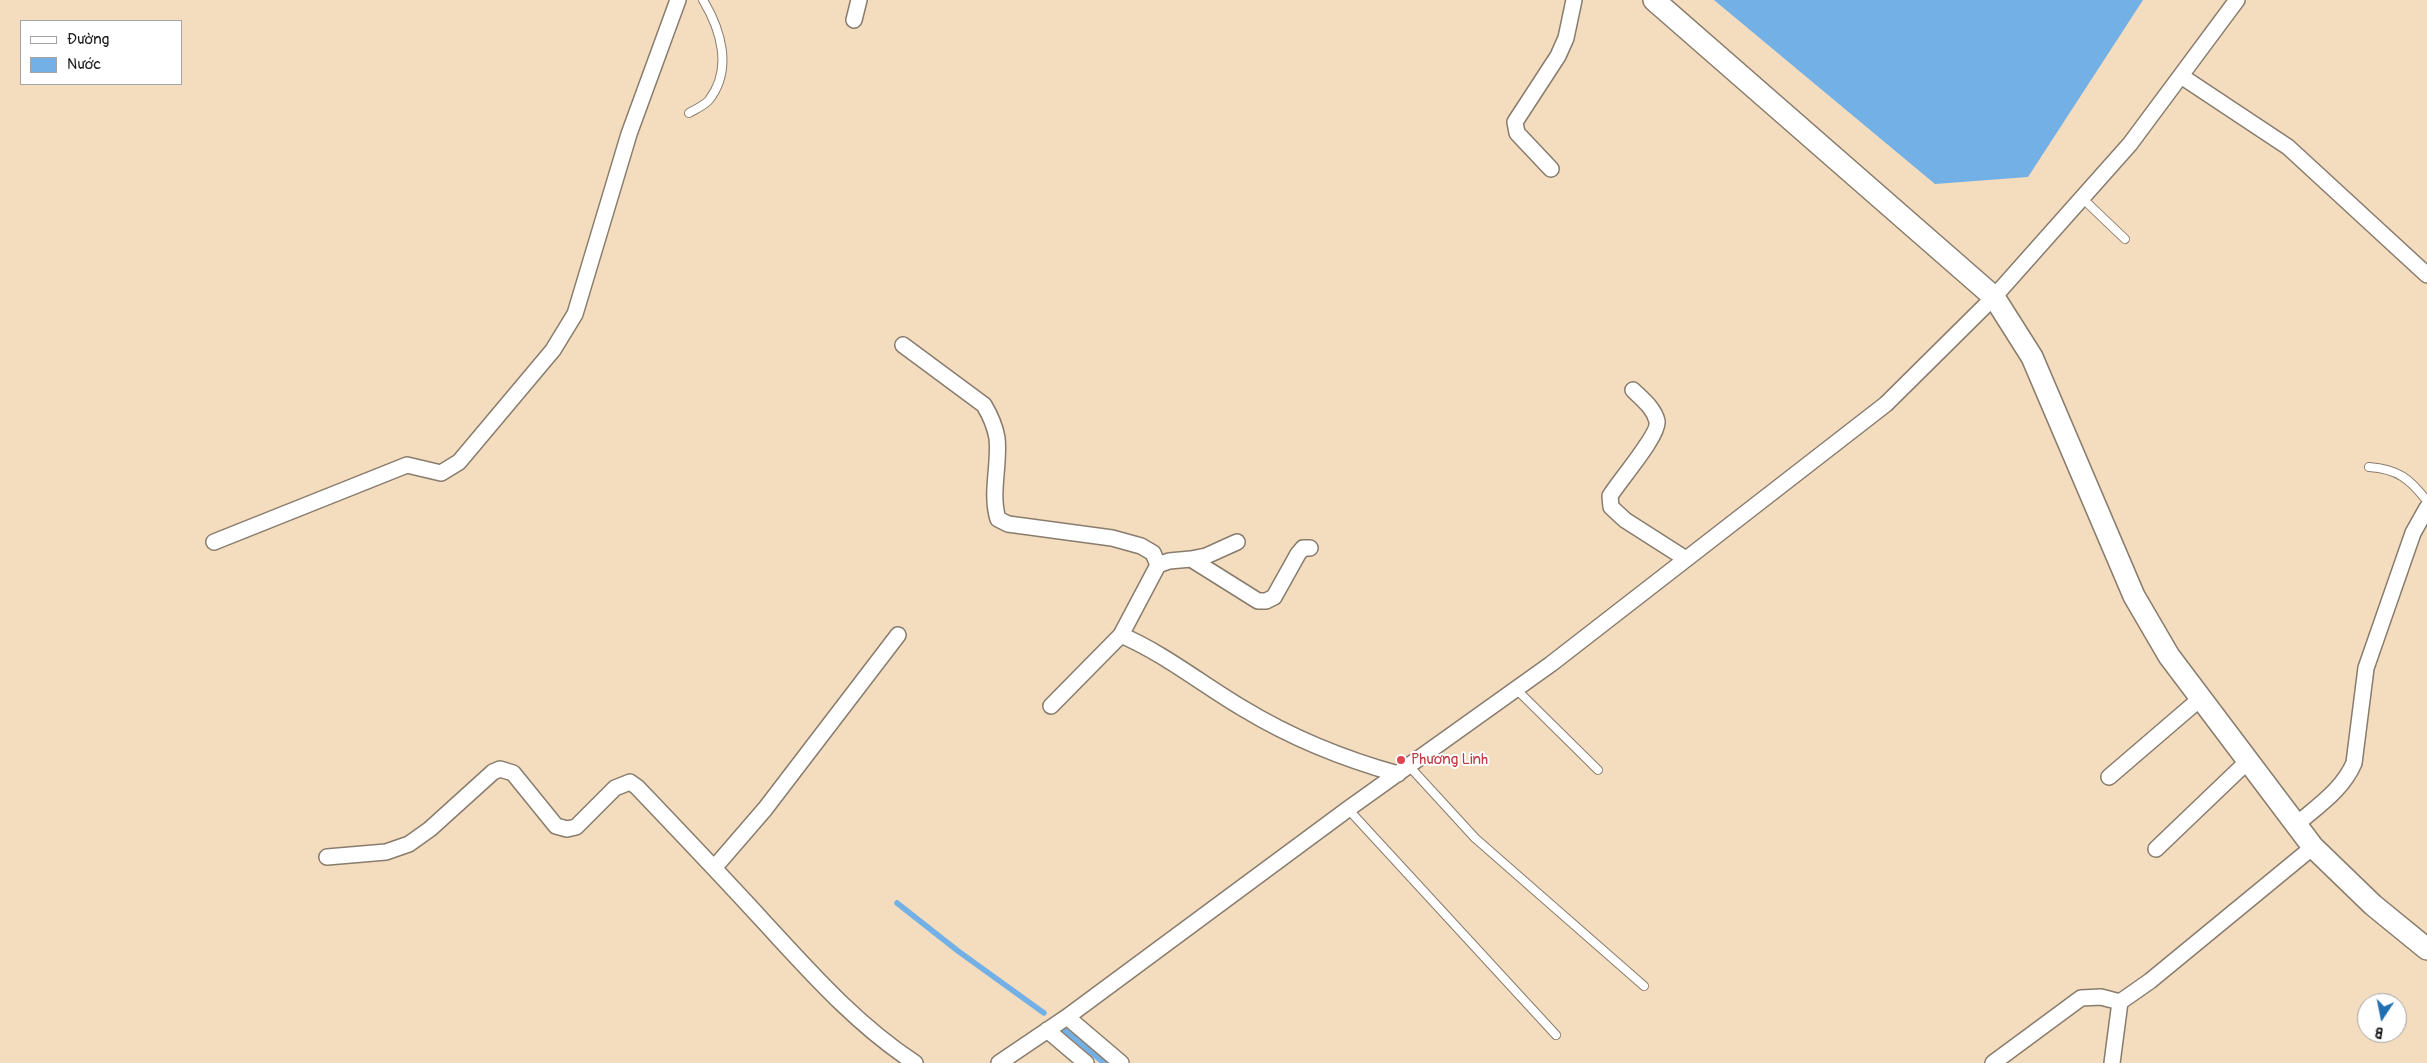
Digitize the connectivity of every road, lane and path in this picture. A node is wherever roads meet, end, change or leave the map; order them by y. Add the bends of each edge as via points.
1 (678, 0) edge
2 (703, 0) edge
3 (859, 0) edge
4 (1574, 0) edge
5 (1654, 0) edge
6 (2237, 0) edge
7 (854, 20) dead end
8 (2181, 76) junction
9 (690, 113) dead end
10 (1551, 169) dead end
11 (2081, 197) junction
12 (2125, 239) dead end
13 (2427, 275) edge
14 (1994, 297) junction
15 (903, 345) dead end
16 (1633, 390) dead end
17 (2369, 467) dead end
18 (2427, 501) edge
19 (2427, 508) edge
20 (214, 542) dead end
21 (1237, 542) dead end
22 (1310, 548) dead end
23 (1191, 559) junction
24 (1686, 559) junction
25 (1158, 565) junction
26 (898, 635) dead end
27 (1121, 635) junction
28 (1516, 689) junction
29 (2201, 698) junction
30 (1052, 706) dead end
31 (2248, 761) junction
32 (1403, 770) junction
33 (1598, 770) dead end
34 (2109, 777) dead end
35 (1348, 810) junction
36 (2297, 824) junction
37 (2314, 847) junction
38 (2156, 849) dead end
39 (327, 857) dead end
40 (714, 868) junction
41 (2427, 949) edge
42 (1644, 986) dead end
43 (2120, 1002) junction
44 (1067, 1017) junction
45 (1047, 1030) junction
46 (1556, 1035) dead end
47 (916, 1063) edge
48 (999, 1063) edge
49 (1086, 1063) edge
50 (1121, 1063) edge
51 (1993, 1063) edge
52 (2112, 1063) edge

1 - 20 street via 629,134 575,314 553,350 459,462 441,472 407,465
2 - 9 lane via 722,44 722,77 708,101
3 - 7 street
4 - 10 street via 1566,38 1558,56 1516,122 1517,133
5 - 14 street
6 - 8 street
8 - 11 street via 2130,144
8 - 13 street via 2288,147
11 - 12 lane
11 - 14 street
14 - 24 street via 1886,404
14 - 29 street via 2032,357 2134,596 2169,656
15 - 25 street via 984,405 997,438 995,497 998,520 1112,538 1141,546 1153,553
16 - 24 street via 1652,410 1658,423 1654,436 1610,496 1611,507 1625,520
17 - 18 lane via 2384,468 2405,477
19 - 36 street via 2413,533 2366,668 2354,763 2349,776
21 - 23 street via 1212,554
22 - 23 street via 1303,548 1298,554 1274,597 1266,601 1258,601
23 - 25 street
24 - 28 street
25 - 27 street
26 - 40 street via 765,809
27 - 30 street
27 - 32 street via 1142,644 1253,714 1320,747 1358,763
28 - 32 street
28 - 33 lane
29 - 31 street
29 - 34 street
31 - 36 street
31 - 38 street
32 - 35 street
32 - 42 lane via 1474,838
35 - 44 street
35 - 46 lane
36 - 37 street
37 - 41 street via 2373,905
37 - 43 street
39 - 40 street via 386,852 409,844 430,830 500,769 512,773 556,826 567,829 576,827 615,788 630,782
40 - 47 street via 834,998 890,1046
43 - 51 street via 2101,997 2081,998
43 - 52 street
44 - 45 street
44 - 50 street
45 - 48 street
45 - 49 street

